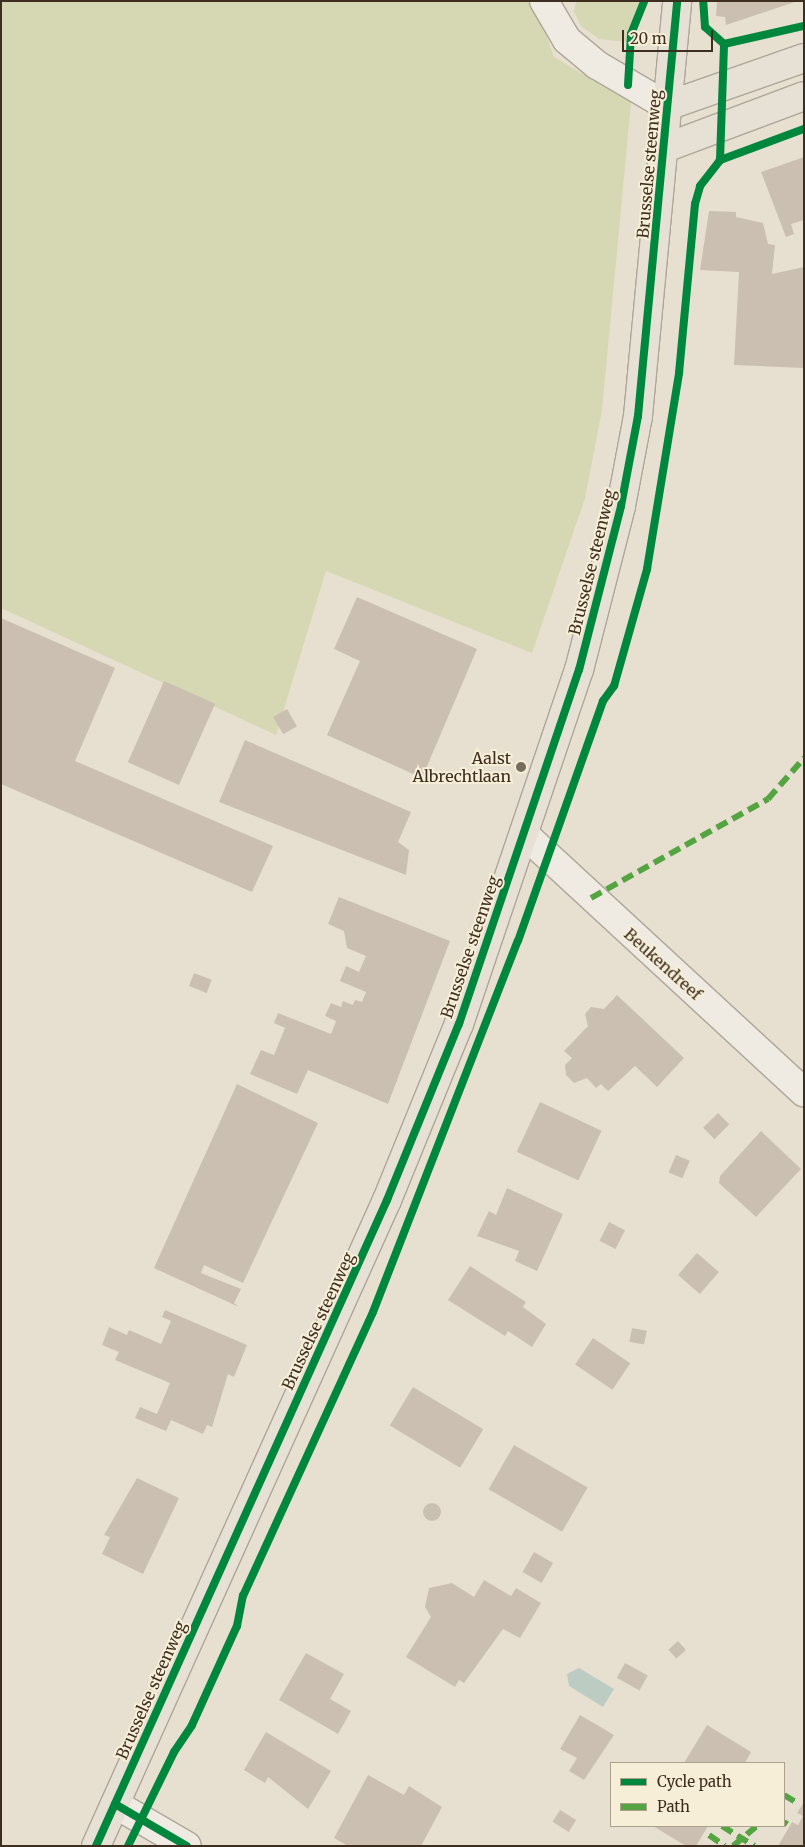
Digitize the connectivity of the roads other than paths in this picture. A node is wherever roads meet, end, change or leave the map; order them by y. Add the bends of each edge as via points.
1 (544, 1) edge
2 (677, 1) edge
3 (804, 58) edge
4 (804, 96) edge
5 (668, 106) junction
6 (664, 148) junction
7 (524, 834) junction
8 (804, 1092) edge
9 (115, 1804) junction
10 (96, 1846) edge
11 (187, 1846) edge

1 - 5 street via 567,40 596,65
2 - 5 main road, Brusselse steenweg
3 - 5 main road
4 - 6 main road
5 - 6 main road, Brusselse steenweg
6 - 7 main road, Brusselse steenweg via 638,416 621,506 578,670
7 - 8 street, Beukendreef
7 - 9 main road, Brusselse steenweg via 459,1024 383,1209
9 - 10 main road, Brusselse steenweg
9 - 11 street

